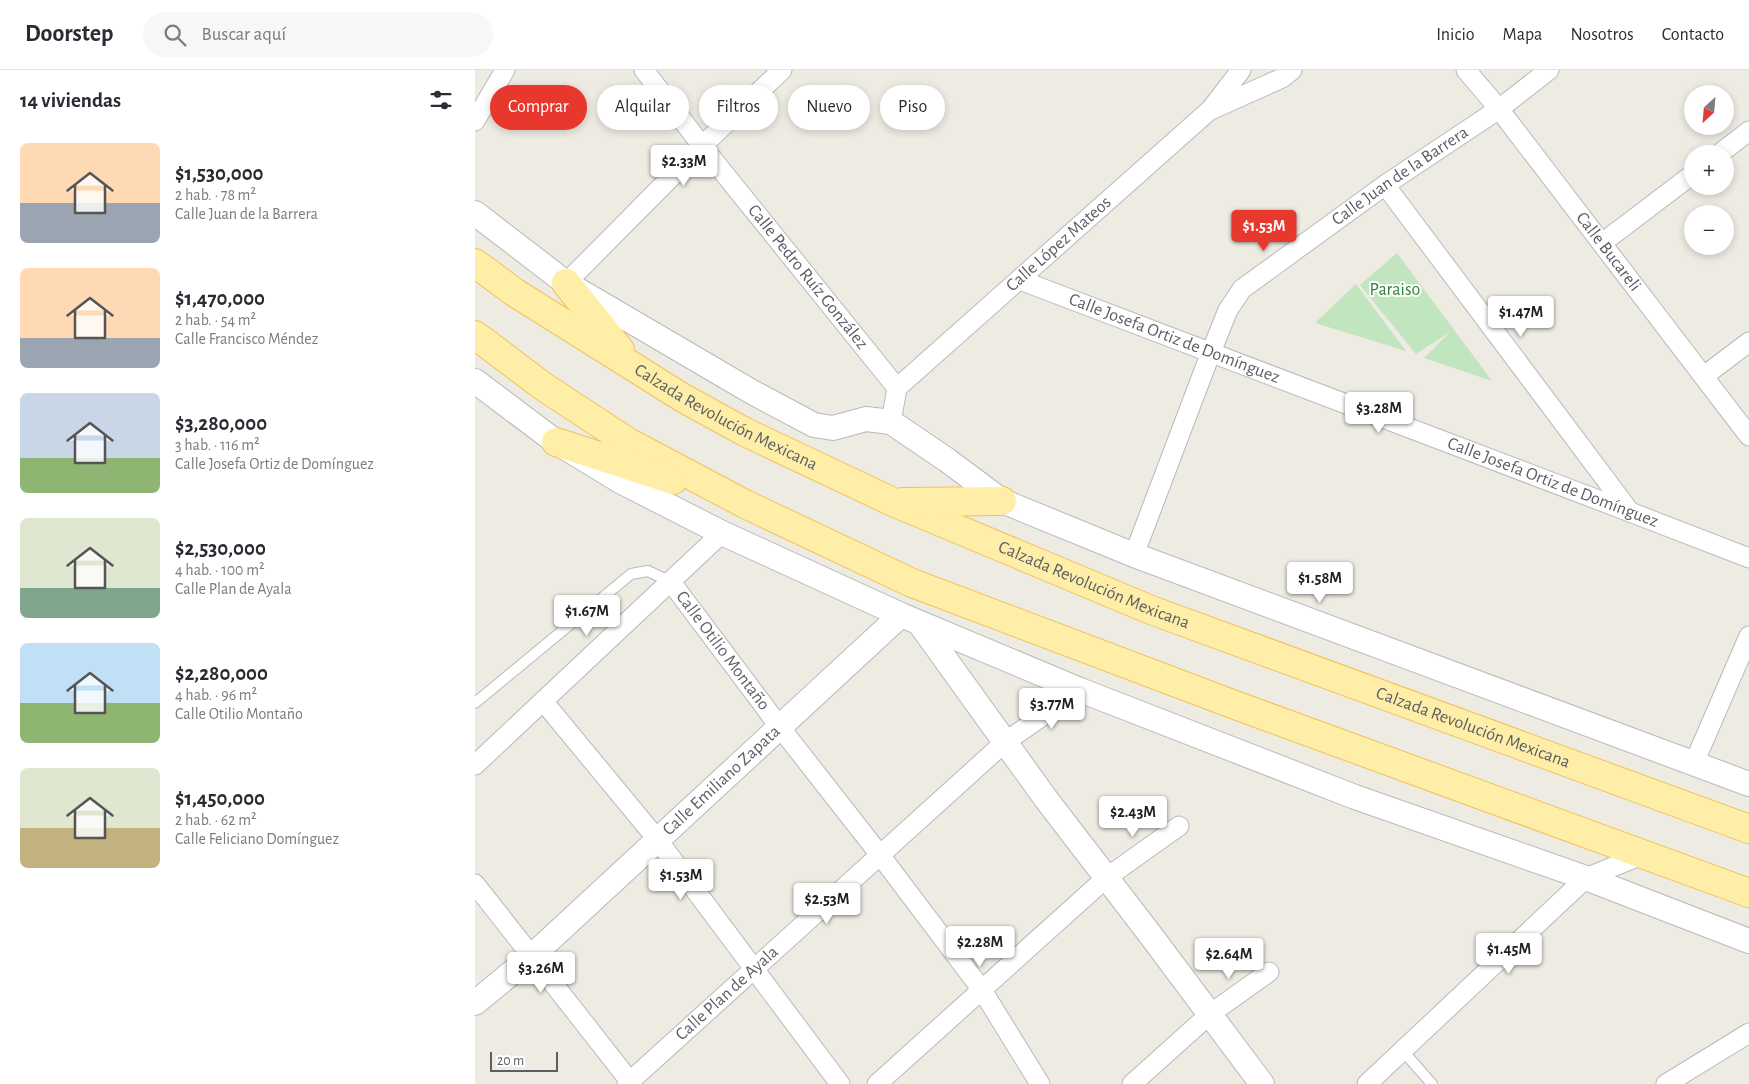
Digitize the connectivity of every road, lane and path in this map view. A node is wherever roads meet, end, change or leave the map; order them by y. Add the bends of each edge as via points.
1 (505, 70) edge
2 (644, 70) edge
3 (782, 70) edge
4 (1241, 70) edge
5 (1292, 70) edge
6 (1466, 70) edge
7 (1549, 70) edge
8 (1211, 109) junction
9 (1499, 109) junction
10 (475, 121) edge
11 (1749, 131) edge
12 (1731, 145) edge
13 (702, 146) junction
14 (1684, 181) edge
15 (1385, 185) junction
16 (475, 212) edge
17 (1602, 243) junction
18 (475, 263) edge
19 (1020, 280) junction
20 (566, 283) junction
21 (475, 335) edge
22 (1749, 342) edge
23 (1211, 352) junction
24 (635, 368) junction
25 (1704, 376) junction
26 (475, 381) edge
27 (897, 388) junction
28 (891, 422) junction
29 (1749, 436) edge
30 (556, 442) junction
31 (1002, 501) junction
32 (893, 502) junction
33 (745, 504) junction
34 (1630, 512) junction
35 (722, 533) junction
36 (1134, 555) junction
37 (1749, 558) edge
38 (671, 582) junction
39 (910, 619) junction
40 (1749, 636) edge
41 (1080, 690) junction
42 (543, 700) junction
43 (475, 703) edge
44 (779, 726) junction
45 (1005, 742) junction
46 (1694, 763) junction
47 (475, 765) edge
48 (1749, 784) edge
49 (1179, 826) dead end
50 (1749, 829) edge
51 (657, 839) junction
52 (1644, 854) junction
53 (880, 855) junction
54 (1106, 878) junction
55 (1586, 878) junction
56 (475, 884) edge
57 (1749, 893) edge
58 (1749, 941) edge
59 (532, 956) junction
60 (753, 969) junction
61 (1269, 972) dead end
62 (982, 990) junction
63 (475, 1003) edge
64 (1210, 1014) junction
65 (1749, 1033) edge
66 (1403, 1051) junction
67 (630, 1083) edge
68 (840, 1084) edge
69 (877, 1084) edge
70 (1041, 1084) edge
71 (1132, 1084) edge
72 (1262, 1084) edge
73 (1367, 1084) edge
74 (1432, 1084) edge
75 (1668, 1084) edge

1 - 10 street
2 - 13 street, Calle Pedro Ruíz González
3 - 13 street
4 - 8 street, Calle López Mateos
5 - 8 street via 1282,78
6 - 9 street, Calle Bucareli
7 - 9 street, Calle Juan de la Barrera
8 - 19 street, Calle López Mateos
9 - 15 street, Calle Juan de la Barrera
9 - 17 street, Calle Bucareli
11 - 12 street
13 - 20 street
13 - 27 street, Calle Pedro Ruíz González
14 - 17 street
15 - 23 street, Calle Juan de la Barrera via 1242,289 1228,310
15 - 34 street
16 - 20 street
17 - 25 street, Calle Bucareli
18 - 24 main road, Calzada Revolución Mexicana via 514,292
19 - 23 street, Calle Josefa Ortiz de Domínguez
19 - 27 street, Calle López Mateos
20 - 24 main road
20 - 28 street via 752,392 815,425 833,428 866,419
21 - 33 main road via 544,387 620,437
22 - 25 street
23 - 34 street, Calle Josefa Ortiz de Domínguez
23 - 36 street, Calle Juan de la Barrera
24 - 32 main road, Calzada Revolución Mexicana via 745,432
25 - 29 street, Calle Bucareli
26 - 30 street
27 - 28 street
28 - 31 street
30 - 33 main road
30 - 35 street via 620,481
31 - 32 main road
31 - 36 street
32 - 50 main road, Calzada Revolución Mexicana via 1151,610
33 - 52 main road via 912,582 1235,705
34 - 37 street, Calle Josefa Ortiz de Domínguez
35 - 38 street
35 - 39 street
36 - 46 street
38 - 42 street
38 - 43 lane via 648,571 631,574
38 - 44 street, Calle Otilio Montaño
39 - 41 street
39 - 44 street, Calle Emiliano Zapata
39 - 45 street
40 - 46 street
41 - 45 street, Calle Plan de Ayala
41 - 55 street via 1355,797
42 - 47 street
42 - 51 street
44 - 51 street, Calle Emiliano Zapata
44 - 53 street, Calle Otilio Montaño
45 - 53 street, Calle Plan de Ayala
45 - 54 street
46 - 48 street
49 - 54 street
51 - 59 street, Calle Emiliano Zapata
51 - 60 street
52 - 55 street
52 - 57 main road
53 - 60 street, Calle Plan de Ayala
53 - 62 street, Calle Otilio Montaño
54 - 62 street
54 - 64 street
55 - 58 street
55 - 66 street
56 - 59 street
59 - 63 street, Calle Emiliano Zapata
59 - 67 street
60 - 67 street, Calle Plan de Ayala
60 - 68 street
61 - 64 street
62 - 69 street
62 - 70 street, Calle Otilio Montaño
64 - 71 street
64 - 72 street
65 - 75 street
66 - 73 street
66 - 74 lane

